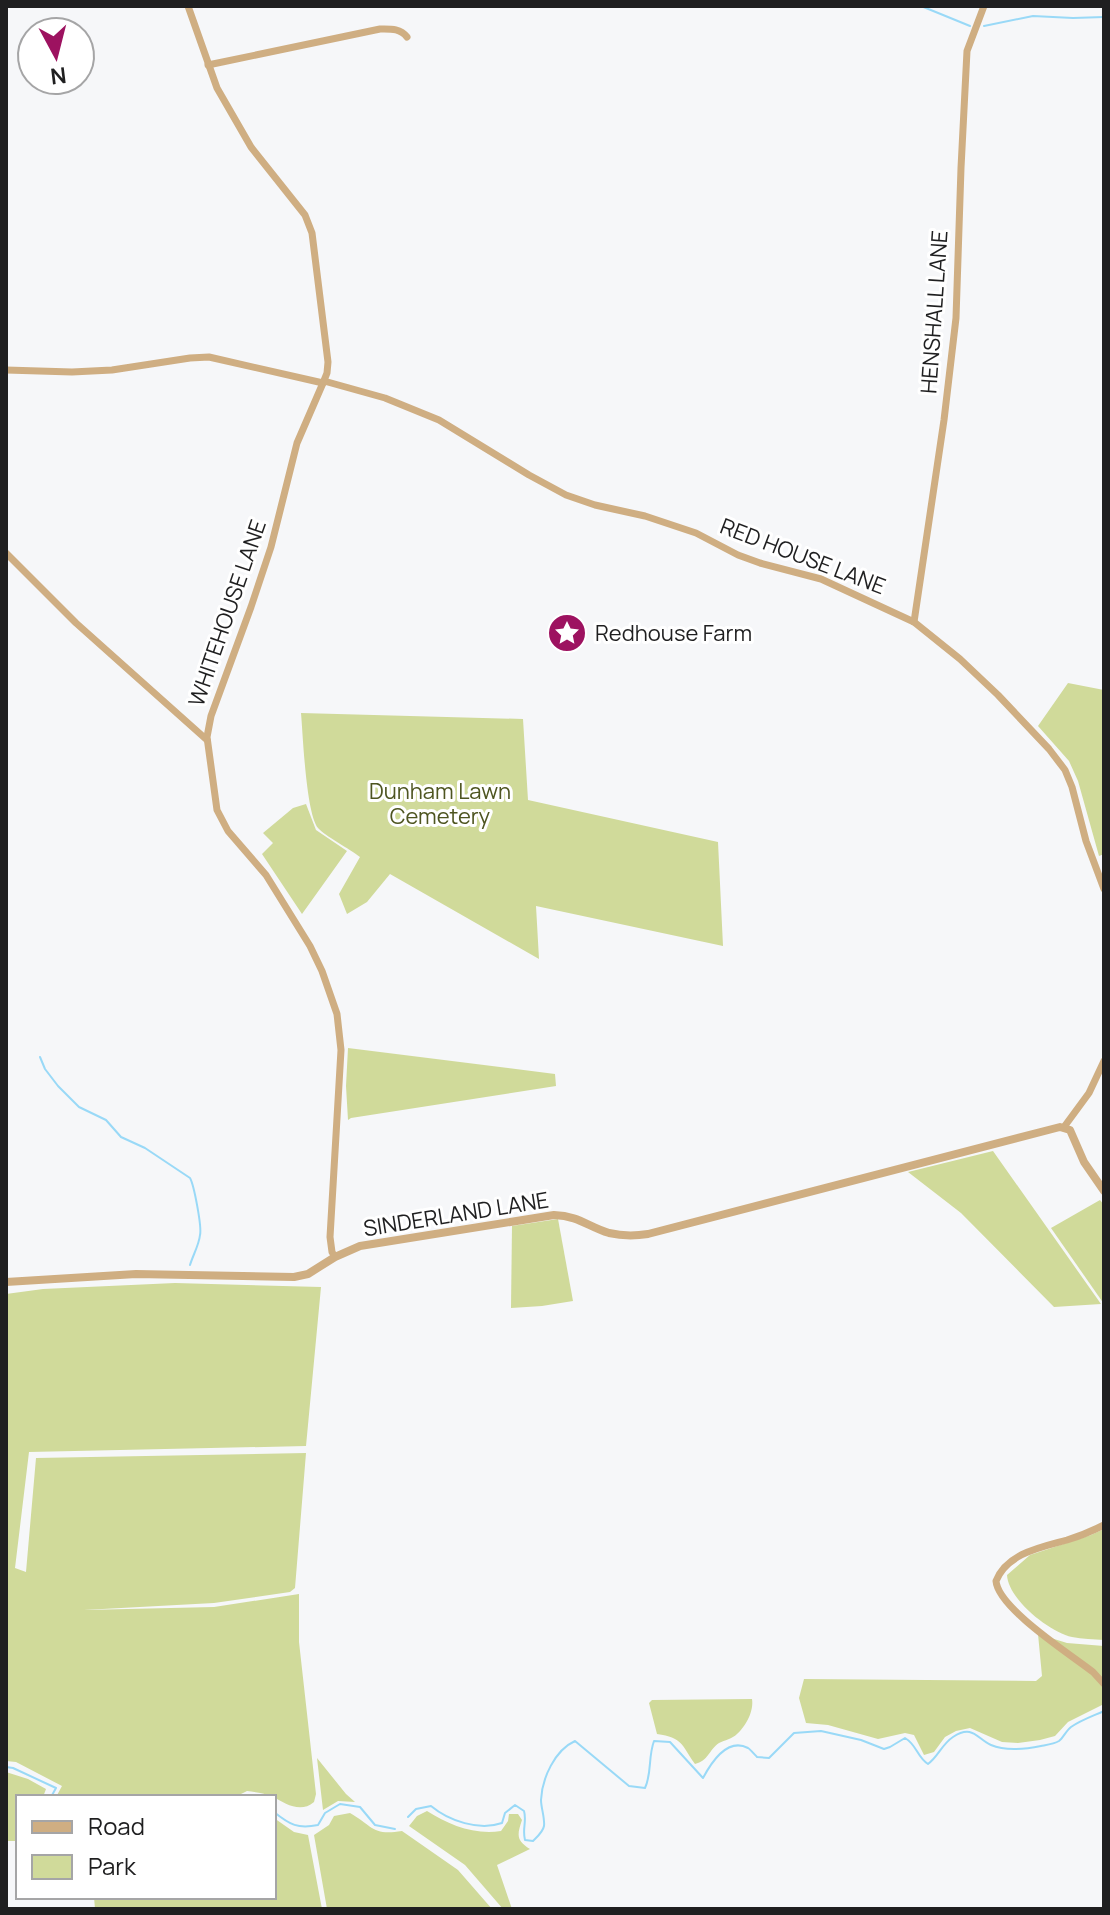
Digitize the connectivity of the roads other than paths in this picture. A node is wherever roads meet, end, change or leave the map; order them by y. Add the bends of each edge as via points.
1 (188, 6) edge
2 (984, 6) edge
3 (407, 37) dead end
4 (208, 65) junction
5 (6, 370) edge
6 (324, 382) junction
7 (6, 553) edge
8 (914, 622) junction
9 (207, 740) junction
10 (1104, 889) edge
11 (1104, 1061) edge
12 (1064, 1127) junction
13 (1104, 1191) edge
14 (335, 1257) junction
15 (6, 1282) edge
16 (1104, 1525) edge
17 (1104, 1684) edge

1 - 4 street
2 - 8 street, HENSHALL LANE via 967,51 956,318
3 - 4 street via 380,29
4 - 6 street via 251,147 305,215 312,233 328,362
5 - 6 street, RED HOUSE LANE via 112,370 209,357
6 - 8 street, RED HOUSE LANE via 439,420 566,495 696,533 738,555 821,579
6 - 9 street, WHITEHOUSE LANE via 297,443 271,547
7 - 9 street
8 - 10 street, RED HOUSE LANE via 998,695 1065,770
9 - 14 street, WHITEHOUSE LANE via 217,810 310,946 337,1014 341,1050 330,1237
11 - 12 street
12 - 13 street
12 - 14 street, SINDERLAND LANE via 648,1234 619,1235 554,1215 360,1246
14 - 15 street, SINDERLAND LANE via 294,1277 136,1274
16 - 17 street via 1032,1549 1000,1573 996,1587 1017,1613

